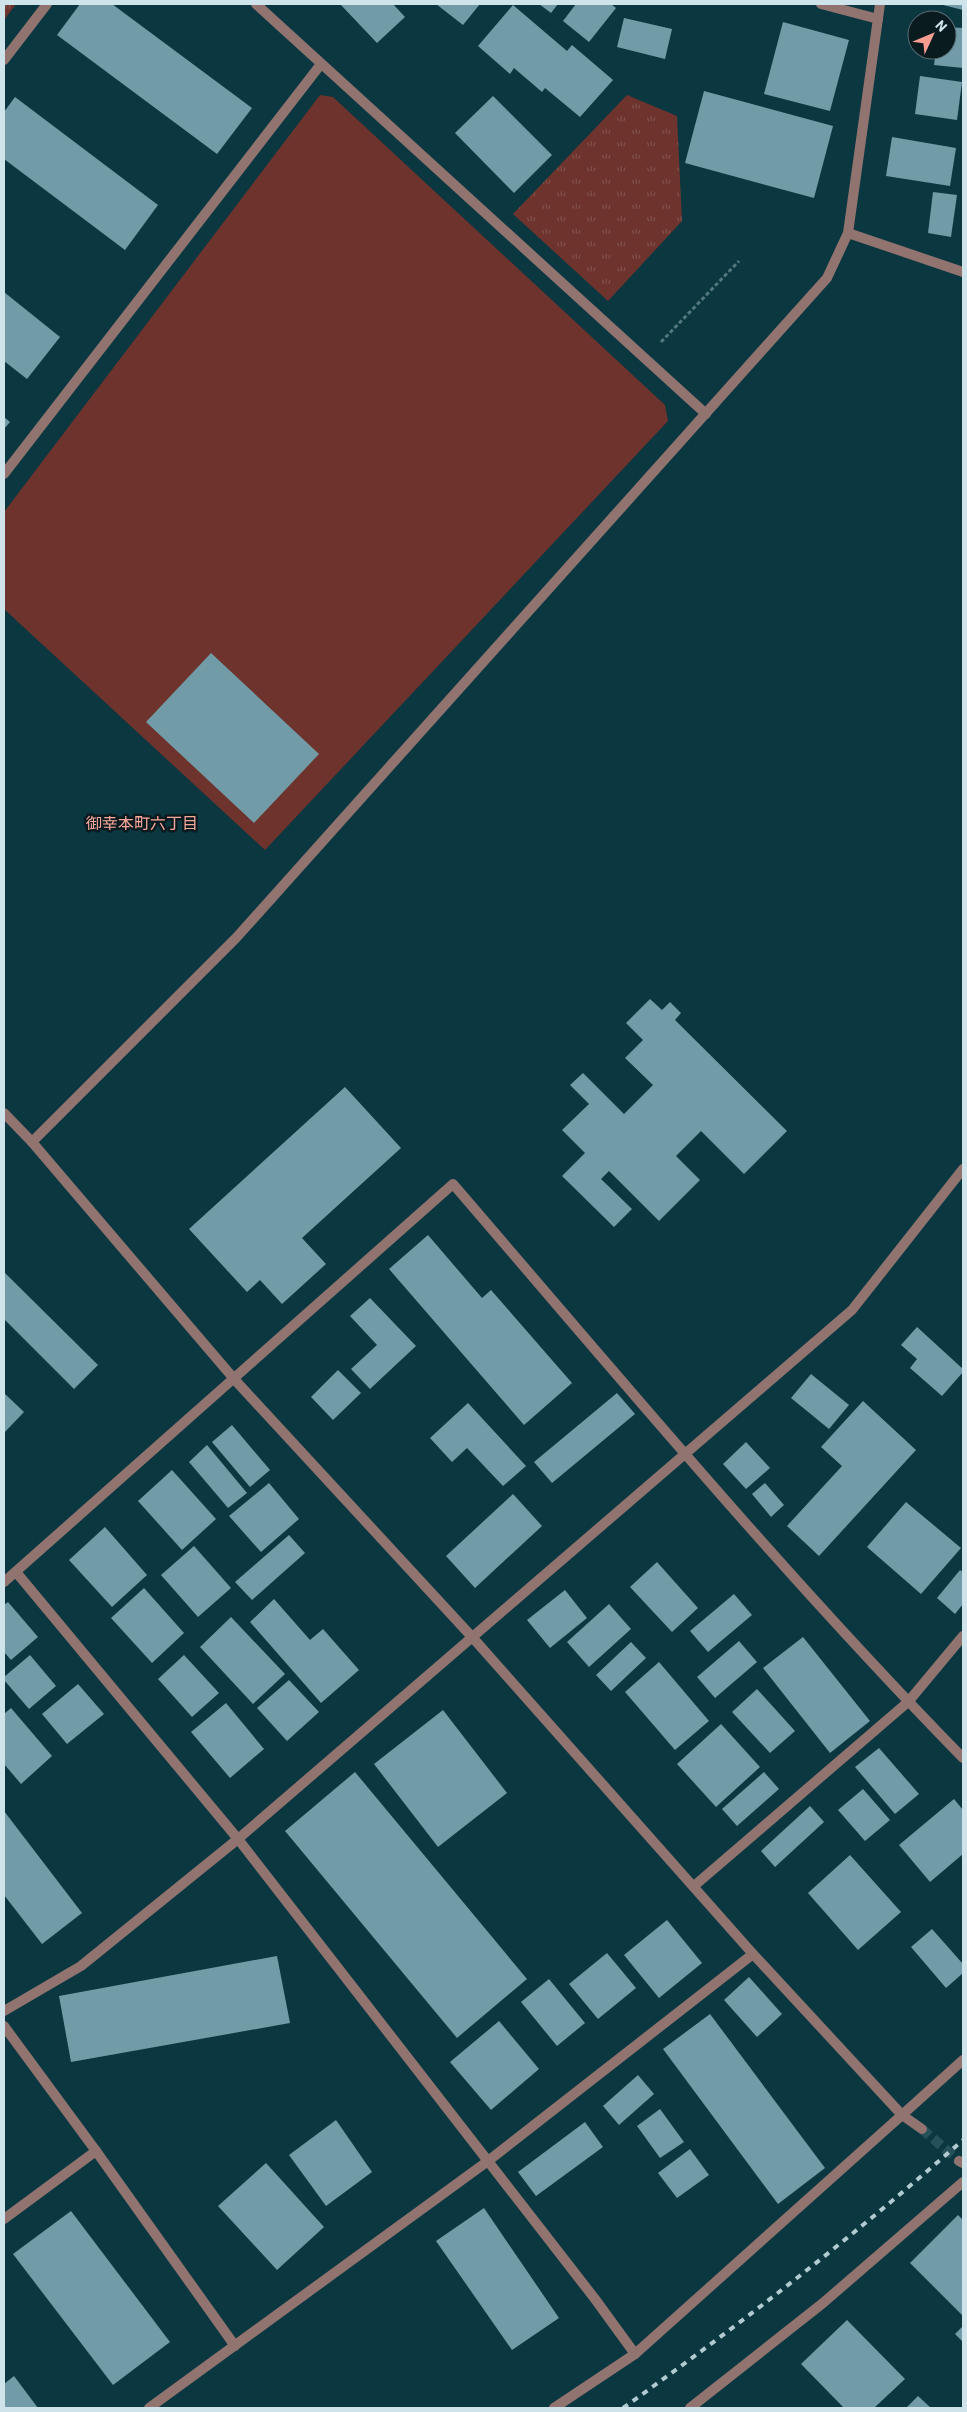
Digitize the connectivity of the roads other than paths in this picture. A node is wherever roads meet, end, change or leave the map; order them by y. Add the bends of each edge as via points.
1 (47, 4) edge
2 (256, 4) edge
3 (821, 4) edge
4 (880, 4) edge
5 (878, 19) junction
6 (4, 60) edge
7 (321, 64) junction
8 (848, 233) junction
9 (963, 272) edge
10 (706, 414) junction
11 (4, 474) edge
12 (4, 1114) edge
13 (32, 1142) junction
14 (963, 1169) edge
15 (234, 1380) junction
16 (686, 1455) junction
17 (16, 1572) junction
18 (4, 1582) edge
19 (963, 1636) edge
20 (473, 1638) junction
21 (908, 1702) junction
22 (963, 1758) edge
23 (238, 1839) junction
24 (694, 1886) junction
25 (753, 1954) junction
26 (4, 2011) edge
27 (4, 2026) edge
28 (963, 2060) edge
29 (902, 2115) junction
30 (922, 2129) tunnel mouth
31 (96, 2151) junction
32 (488, 2161) junction
33 (963, 2182) edge
34 (4, 2219) edge
35 (235, 2346) junction
36 (635, 2354) junction
37 (700, 2405) edge
38 (150, 2408) edge
39 (554, 2408) edge
40 (690, 2408) edge

1 - 6 street
2 - 7 street
3 - 5 street
4 - 5 street
5 - 8 street
7 - 10 street
7 - 11 street
8 - 9 street
8 - 10 street via 827,278
10 - 13 street via 236,938
12 - 13 street
13 - 15 street
14 - 16 street via 852,1310
15 - 16 street via 454,1184
15 - 17 street
15 - 20 street
16 - 20 street
16 - 21 street
17 - 18 street
17 - 23 street
19 - 21 street
20 - 23 street
20 - 24 street
21 - 22 street
21 - 24 street
23 - 26 street via 81,1966
23 - 32 street
24 - 25 street
25 - 29 street
25 - 32 street
27 - 31 street
28 - 29 street
29 - 30 street
29 - 36 street
31 - 34 street
31 - 35 street
32 - 35 street
32 - 36 street
33 - 37 street
35 - 38 street
36 - 39 street
37 - 40 street

